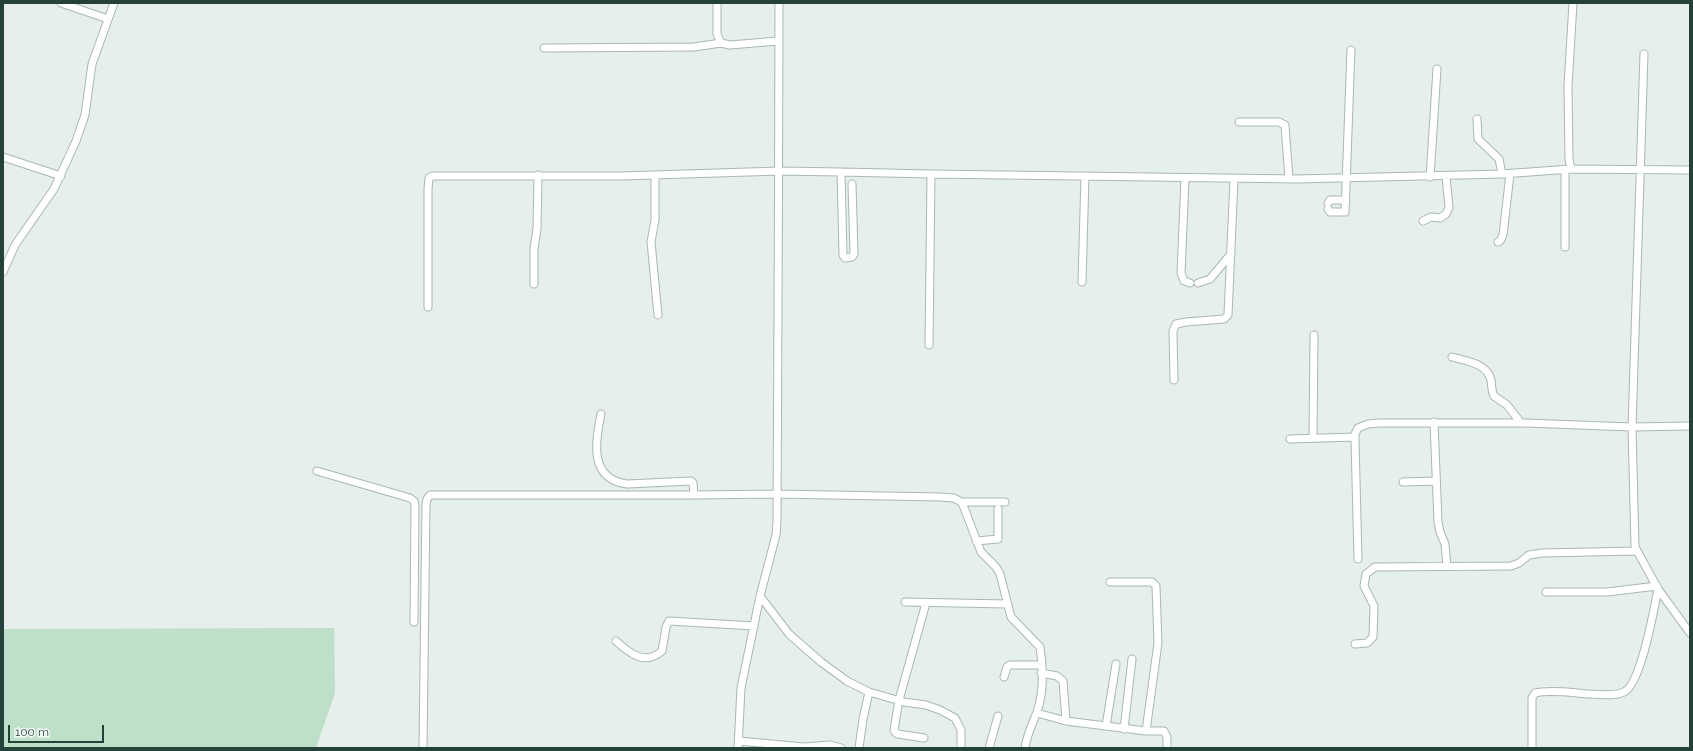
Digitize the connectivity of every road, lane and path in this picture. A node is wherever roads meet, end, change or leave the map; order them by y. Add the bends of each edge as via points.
1 (61, 3) edge
2 (114, 3) edge
3 (717, 3) edge
4 (778, 3) edge
5 (1573, 3) edge
6 (108, 19) junction
7 (778, 41) junction
8 (721, 43) junction
9 (544, 48) dead end
10 (1351, 50) dead end
11 (1644, 54) dead end
12 (1437, 70) dead end
13 (1477, 119) dead end
14 (1239, 122) dead end
15 (3, 157) edge
16 (1568, 169) junction
17 (1640, 170) junction
18 (1690, 170) edge
19 (780, 171) junction
20 (841, 172) junction
21 (931, 174) junction
22 (1506, 174) junction
23 (538, 175) junction
24 (60, 176) junction
25 (655, 176) junction
26 (1085, 176) junction
27 (1446, 176) junction
28 (1430, 177) junction
29 (1184, 179) junction
30 (1234, 179) junction
31 (1289, 179) junction
32 (1347, 179) junction
33 (852, 184) dead end
34 (1346, 200) junction
35 (1423, 221) dead end
36 (1498, 242) dead end
37 (1565, 247) dead end
38 (1231, 254) junction
39 (3, 272) edge
40 (1082, 282) dead end
41 (1190, 283) dead end
42 (1198, 283) dead end
43 (534, 284) dead end
44 (428, 307) dead end
45 (658, 315) dead end
46 (1314, 335) dead end
47 (929, 345) dead end
48 (1452, 357) dead end
49 (1174, 380) dead end
50 (601, 414) dead end
51 (1434, 422) junction
52 (1521, 423) junction
53 (1690, 426) edge
54 (1632, 427) junction
55 (1355, 437) junction
56 (1313, 438) junction
57 (1290, 439) dead end
58 (317, 471) dead end
59 (1436, 481) junction
60 (1403, 482) dead end
61 (777, 494) junction
62 (694, 495) junction
63 (961, 502) junction
64 (1004, 502) dead end
65 (998, 508) dead end
66 (976, 541) junction
67 (1637, 551) junction
68 (1358, 559) dead end
69 (1447, 566) junction
70 (1110, 582) dead end
71 (1657, 587) junction
72 (1546, 592) dead end
73 (760, 596) junction
74 (905, 602) dead end
75 (926, 603) junction
76 (1007, 604) junction
77 (414, 622) dead end
78 (754, 626) junction
79 (1690, 633) edge
80 (616, 641) dead end
81 (1355, 644) dead end
82 (1132, 659) dead end
83 (1116, 664) dead end
84 (1041, 665) junction
85 (1041, 673) junction
86 (1004, 678) dead end
87 (869, 692) junction
88 (899, 700) junction
89 (1037, 713) junction
90 (998, 716) dead end
91 (1066, 721) junction
92 (1106, 726) junction
93 (1124, 729) junction
94 (1146, 731) junction
95 (924, 738) dead end
96 (738, 744) edge
97 (423, 748) edge
98 (841, 748) edge
99 (859, 748) edge
100 (961, 748) edge
101 (989, 748) edge
102 (1025, 748) edge
103 (1167, 748) edge
104 (1532, 748) edge

1 - 6 street
2 - 6 street
3 - 8 street via 717,34
4 - 7 street
5 - 16 street via 1568,86
6 - 24 street via 92,64 83,121
7 - 8 street via 730,45
7 - 19 street
8 - 9 street via 694,47
10 - 32 street
11 - 17 street
12 - 28 street
13 - 22 street via 1478,139 1498,159
14 - 31 street via 1279,122 1285,125
15 - 24 street
16 - 17 street
16 - 22 street
16 - 37 street
17 - 18 street
17 - 54 street
19 - 20 street
19 - 25 street
19 - 61 street
20 - 21 street
20 - 33 street via 842,255 845,258 854,254
21 - 26 street
21 - 47 street
22 - 27 street
22 - 36 street via 1503,235
23 - 25 street
23 - 43 street
23 - 44 street via 430,176
24 - 39 street via 15,245
25 - 45 street via 655,220 651,242
26 - 29 street
26 - 40 street
27 - 28 street
27 - 35 street via 1448,212 1440,218 1431,217
28 - 32 street
29 - 30 street
29 - 41 street via 1181,273 1184,281
30 - 31 street
30 - 38 street
31 - 32 street
32 - 34 street
34 - 34 street via 1330,200 1330,212 1345,212
38 - 42 street via 1210,279
38 - 49 street via 1228,315 1224,319 1179,323 1174,327
46 - 56 street
48 - 52 street via 1484,368 1490,378 1494,396 1507,405
50 - 62 street via 597,434 598,456 601,470 607,477 612,481 627,484 693,481
51 - 52 street
51 - 55 street via 1368,424 1358,428
51 - 59 street
52 - 54 street
53 - 54 street
54 - 67 street via 1634,538
55 - 56 street
55 - 68 street
56 - 57 street
58 - 77 street via 414,500
59 - 60 street
59 - 69 street via 1439,528 1446,544
61 - 62 street
61 - 63 street via 947,497
61 - 73 street via 776,535
62 - 97 street via 430,495 427,499 426,512
63 - 64 street
63 - 66 street via 966,509
65 - 66 street via 998,539
66 - 76 street via 983,555 994,564 1000,574
67 - 69 street via 1542,553 1529,555 1511,566
67 - 71 street
69 - 81 street via 1371,569 1366,574 1364,586 1373,602 1373,634 1370,642
70 - 94 street via 1152,582 1156,586 1158,643
71 - 72 street via 1613,592
71 - 79 street
71 - 104 street via 1645,646 1631,686 1624,692 1608,695 1535,693 1532,698
73 - 78 street
73 - 87 street via 793,638 839,676
74 - 75 street
75 - 76 street
75 - 88 street
76 - 84 street via 1013,620 1040,645
78 - 80 street via 669,622 662,651 647,657 636,657
78 - 96 street via 741,688
82 - 93 street
83 - 92 street
84 - 85 street
84 - 86 street via 1010,665 1005,670
85 - 89 street via 1042,690
85 - 91 street via 1057,676 1063,681
87 - 88 street
87 - 99 street
88 - 95 street via 894,732
88 - 100 street via 926,705 955,718 961,730
89 - 91 street
89 - 102 street via 1029,728
90 - 101 street
91 - 92 street
92 - 93 street
93 - 94 street
94 - 103 street via 1164,731
96 - 98 street via 804,747 830,745

